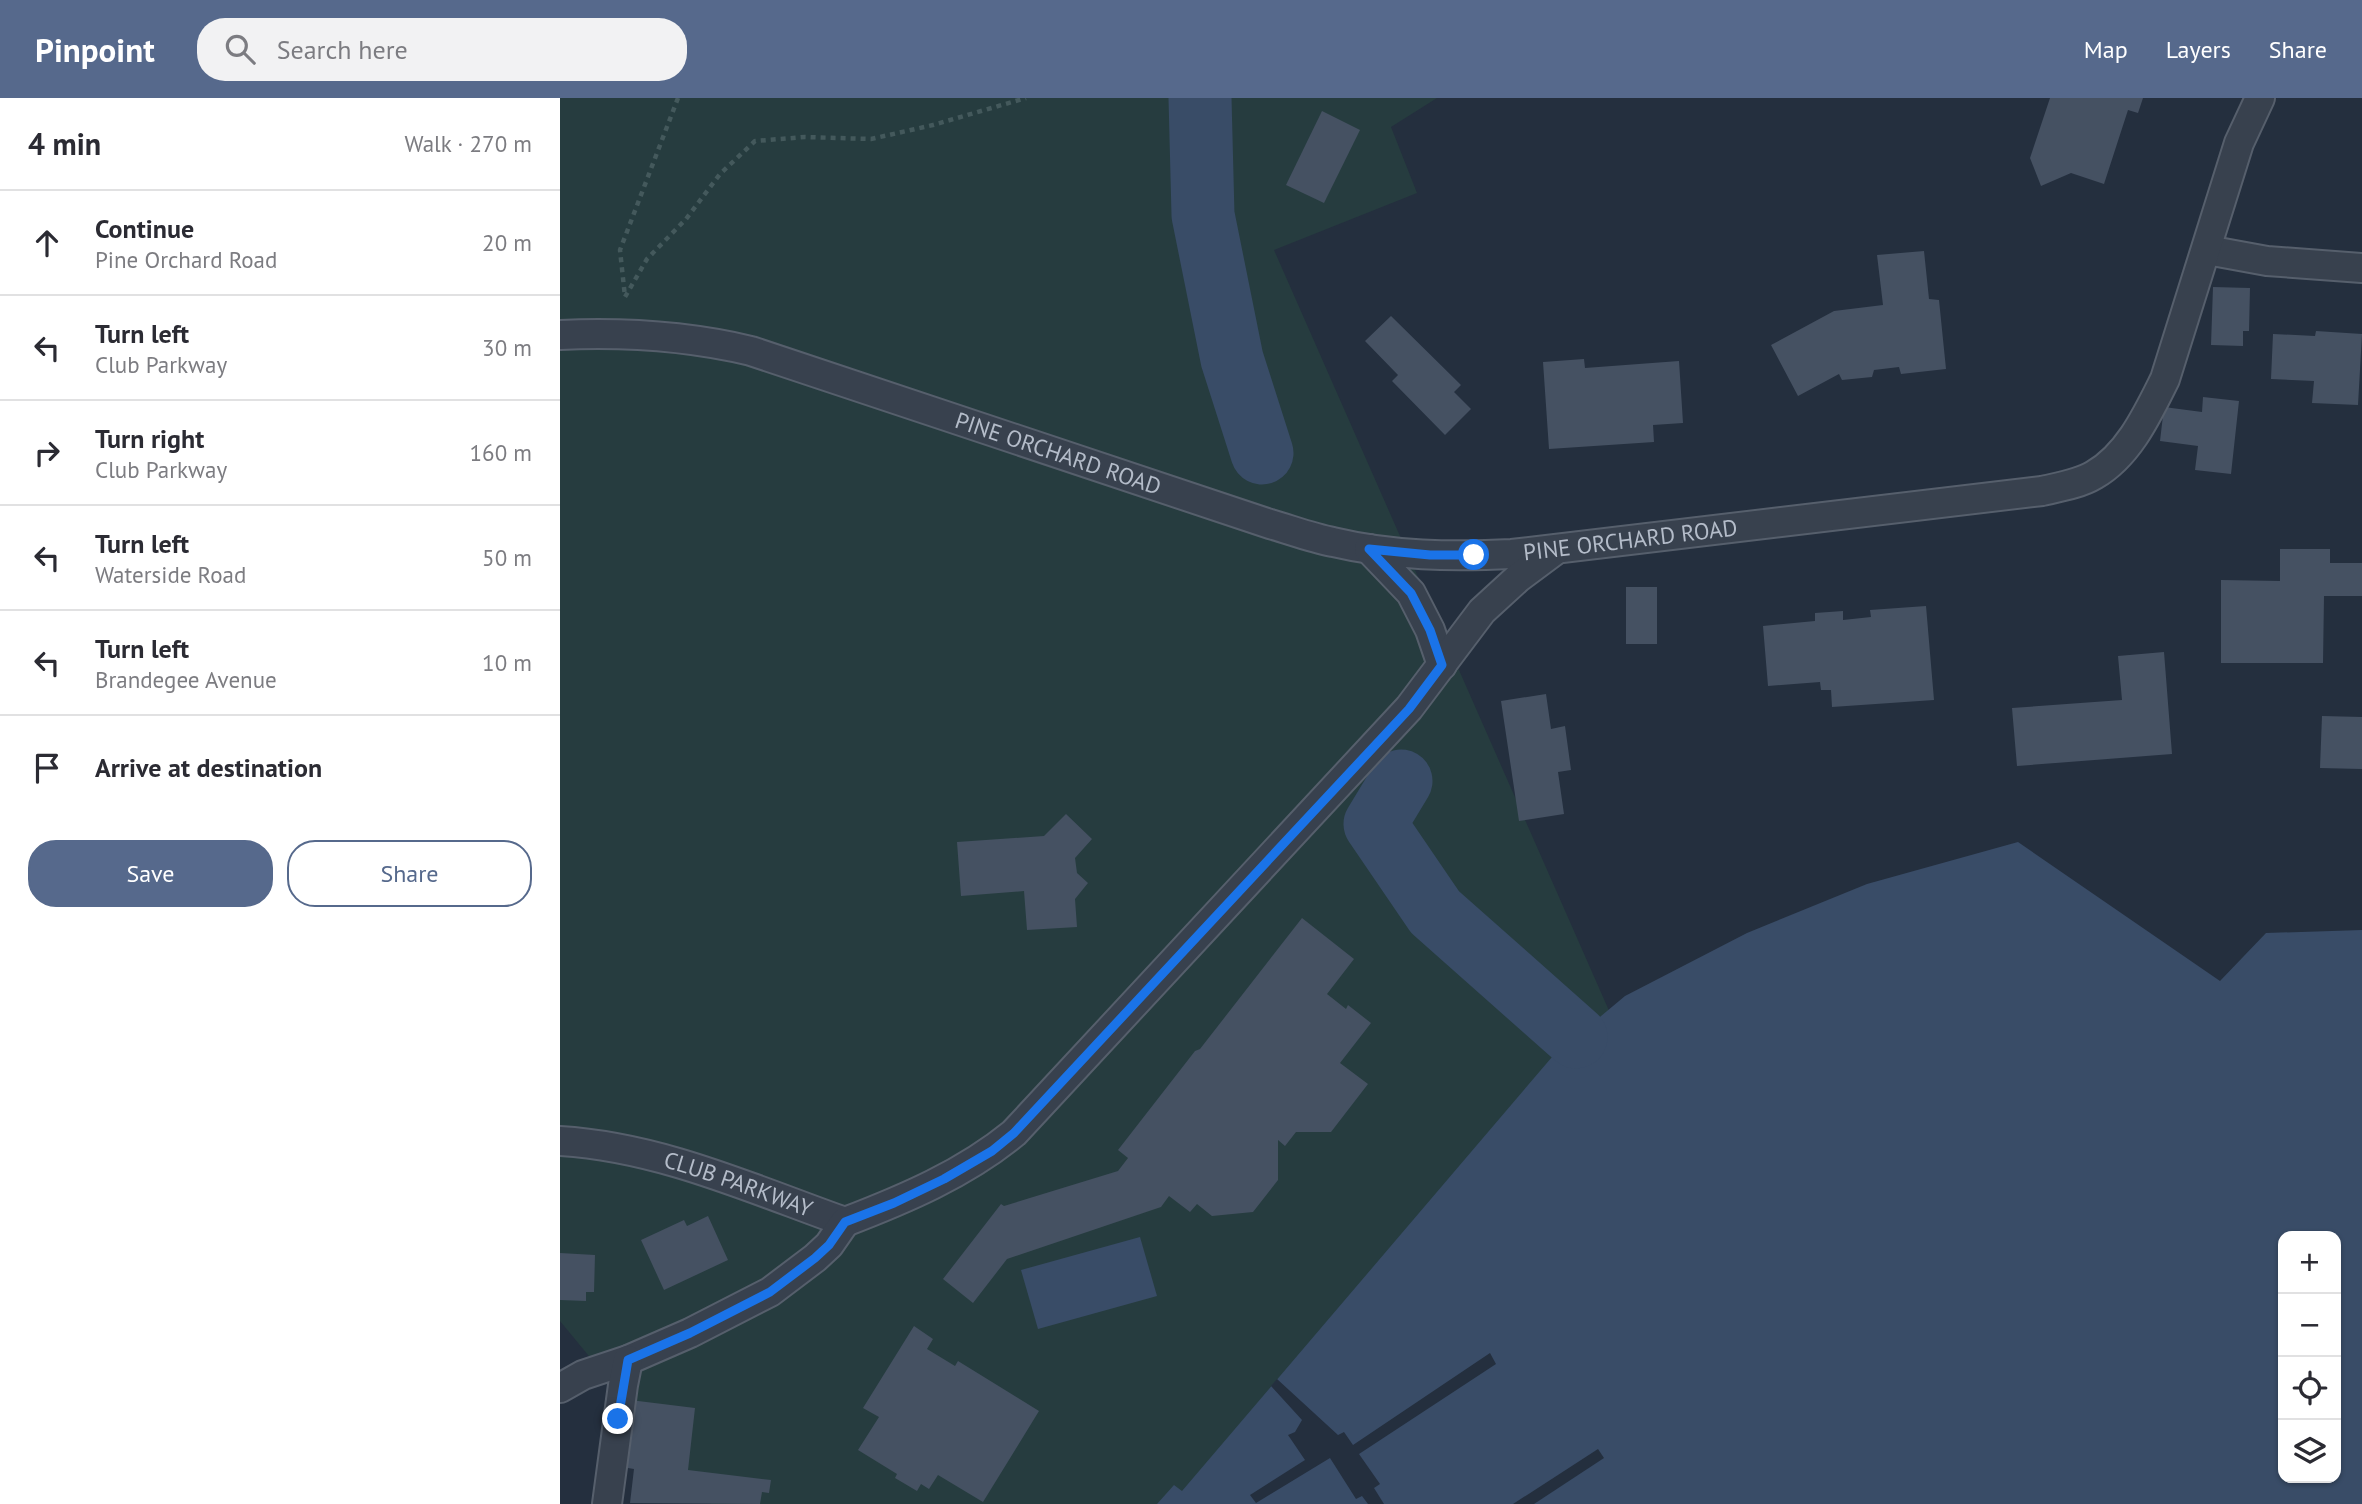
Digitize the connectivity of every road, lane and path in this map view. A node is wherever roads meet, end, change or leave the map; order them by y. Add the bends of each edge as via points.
1 (678, 98) edge
2 (1026, 98) edge
3 (2260, 98) edge
4 (2207, 250) junction
5 (2362, 268) edge
6 (560, 335) edge
7 (1557, 548) junction
8 (1369, 549) junction
9 (1442, 665) junction
10 (560, 1141) edge
11 (845, 1222) junction
12 (628, 1360) junction
13 (560, 1388) edge
14 (607, 1504) edge

1 - 2 path via 620,250 625,297 646,259 755,141 805,136 871,139
3 - 4 street, PINE ORCHARD ROAD via 2239,143
4 - 5 street via 2267,261
4 - 7 street, PINE ORCHARD ROAD via 2165,379 2148,414 2125,446 2094,475 2042,491
6 - 8 street, PINE ORCHARD ROAD via 678,337 751,351 1270,524
7 - 8 street, PINE ORCHARD ROAD via 1474,555
7 - 9 street via 1482,611
8 - 9 street via 1411,593
9 - 11 street via 1409,709 1014,1133 944,1179
10 - 11 street, CLUB PARKWAY via 642,1153
11 - 12 street via 822,1252 770,1292
12 - 13 street
12 - 14 street

